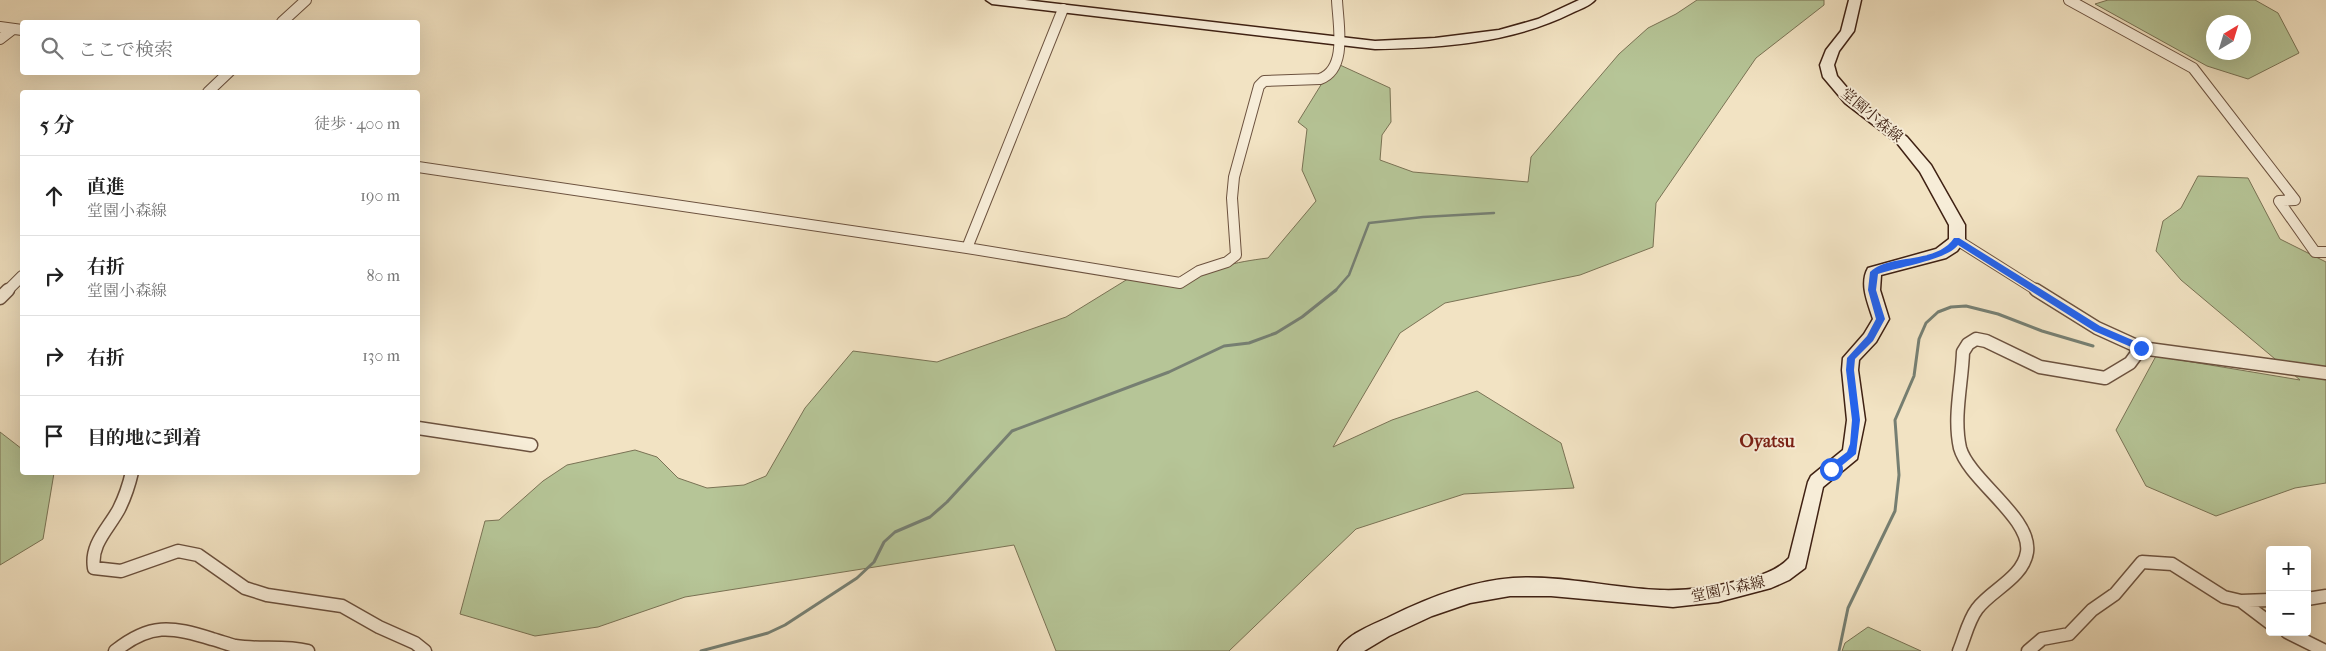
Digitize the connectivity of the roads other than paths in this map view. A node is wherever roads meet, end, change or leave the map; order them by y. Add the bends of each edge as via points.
1 (306, 0) edge
2 (992, 0) edge
3 (1337, 0) edge
4 (1589, 0) edge
5 (1855, 0) edge
6 (2069, 0) edge
7 (1063, 9) junction
8 (284, 20) edge
9 (0, 27) edge
10 (18, 29) edge
11 (0, 39) edge
12 (1341, 42) junction
13 (226, 75) edge
14 (210, 90) edge
15 (420, 168) edge
16 (1957, 240) junction
17 (967, 248) junction
18 (2326, 252) edge
19 (20, 278) edge
20 (0, 283) edge
21 (13, 285) junction
22 (0, 298) edge
23 (2141, 348) junction
24 (2326, 373) edge
25 (420, 428) edge
26 (531, 445) dead end
27 (131, 475) edge
28 (2326, 596) edge
29 (2311, 598) edge
30 (2266, 600) edge
31 (2241, 601) junction
32 (2266, 620) edge
33 (2295, 636) edge
34 (115, 651) edge
35 (308, 651) edge
36 (425, 651) edge
37 (1348, 651) edge
38 (1959, 651) edge
39 (2028, 651) edge
40 (2325, 651) edge

1 - 8 street
2 - 7 main road
3 - 12 street
4 - 12 main road via 1535,24 1503,32 1404,45
5 - 16 main road, 堂園小森線 via 1847,31 1827,65 1830,77 1850,100 1902,140 1926,169 1957,225
6 - 18 street via 2193,68 2295,200 2279,202 2315,252
7 - 12 main road
7 - 17 street
9 - 10 street
10 - 11 street
12 - 17 street via 1333,70 1328,76 1264,81 1259,86 1234,177 1232,198 1236,255 1231,261 1194,274 1180,283
13 - 14 street
15 - 17 street
16 - 23 street via 2097,328
16 - 37 main road, 堂園小森線 via 1942,254 1874,272 1872,290 1880,319 1870,338 1851,358 1856,420 1853,449 1817,481 1805,520 1798,562 1792,570 1726,593 1684,598 1561,588 1511,587 1480,592 1405,619
19 - 21 street
20 - 21 street
21 - 22 street
23 - 24 street
23 - 38 street via 2130,363 2105,378 2040,367 1976,339 1962,352 1958,434 1963,456 2015,520 2028,541 2028,553 2018,572 1978,609
25 - 26 street
27 - 36 street via 118,510 96,547 92,561 94,568 121,571 178,551 198,555 245,588 267,595 342,606
28 - 29 street
30 - 31 street
31 - 32 street
31 - 39 street via 2224,597 2172,564 2142,562 2116,594 2092,610 2069,634 2042,638
33 - 40 street
34 - 35 street via 140,632 163,628 182,630 236,646 282,646

